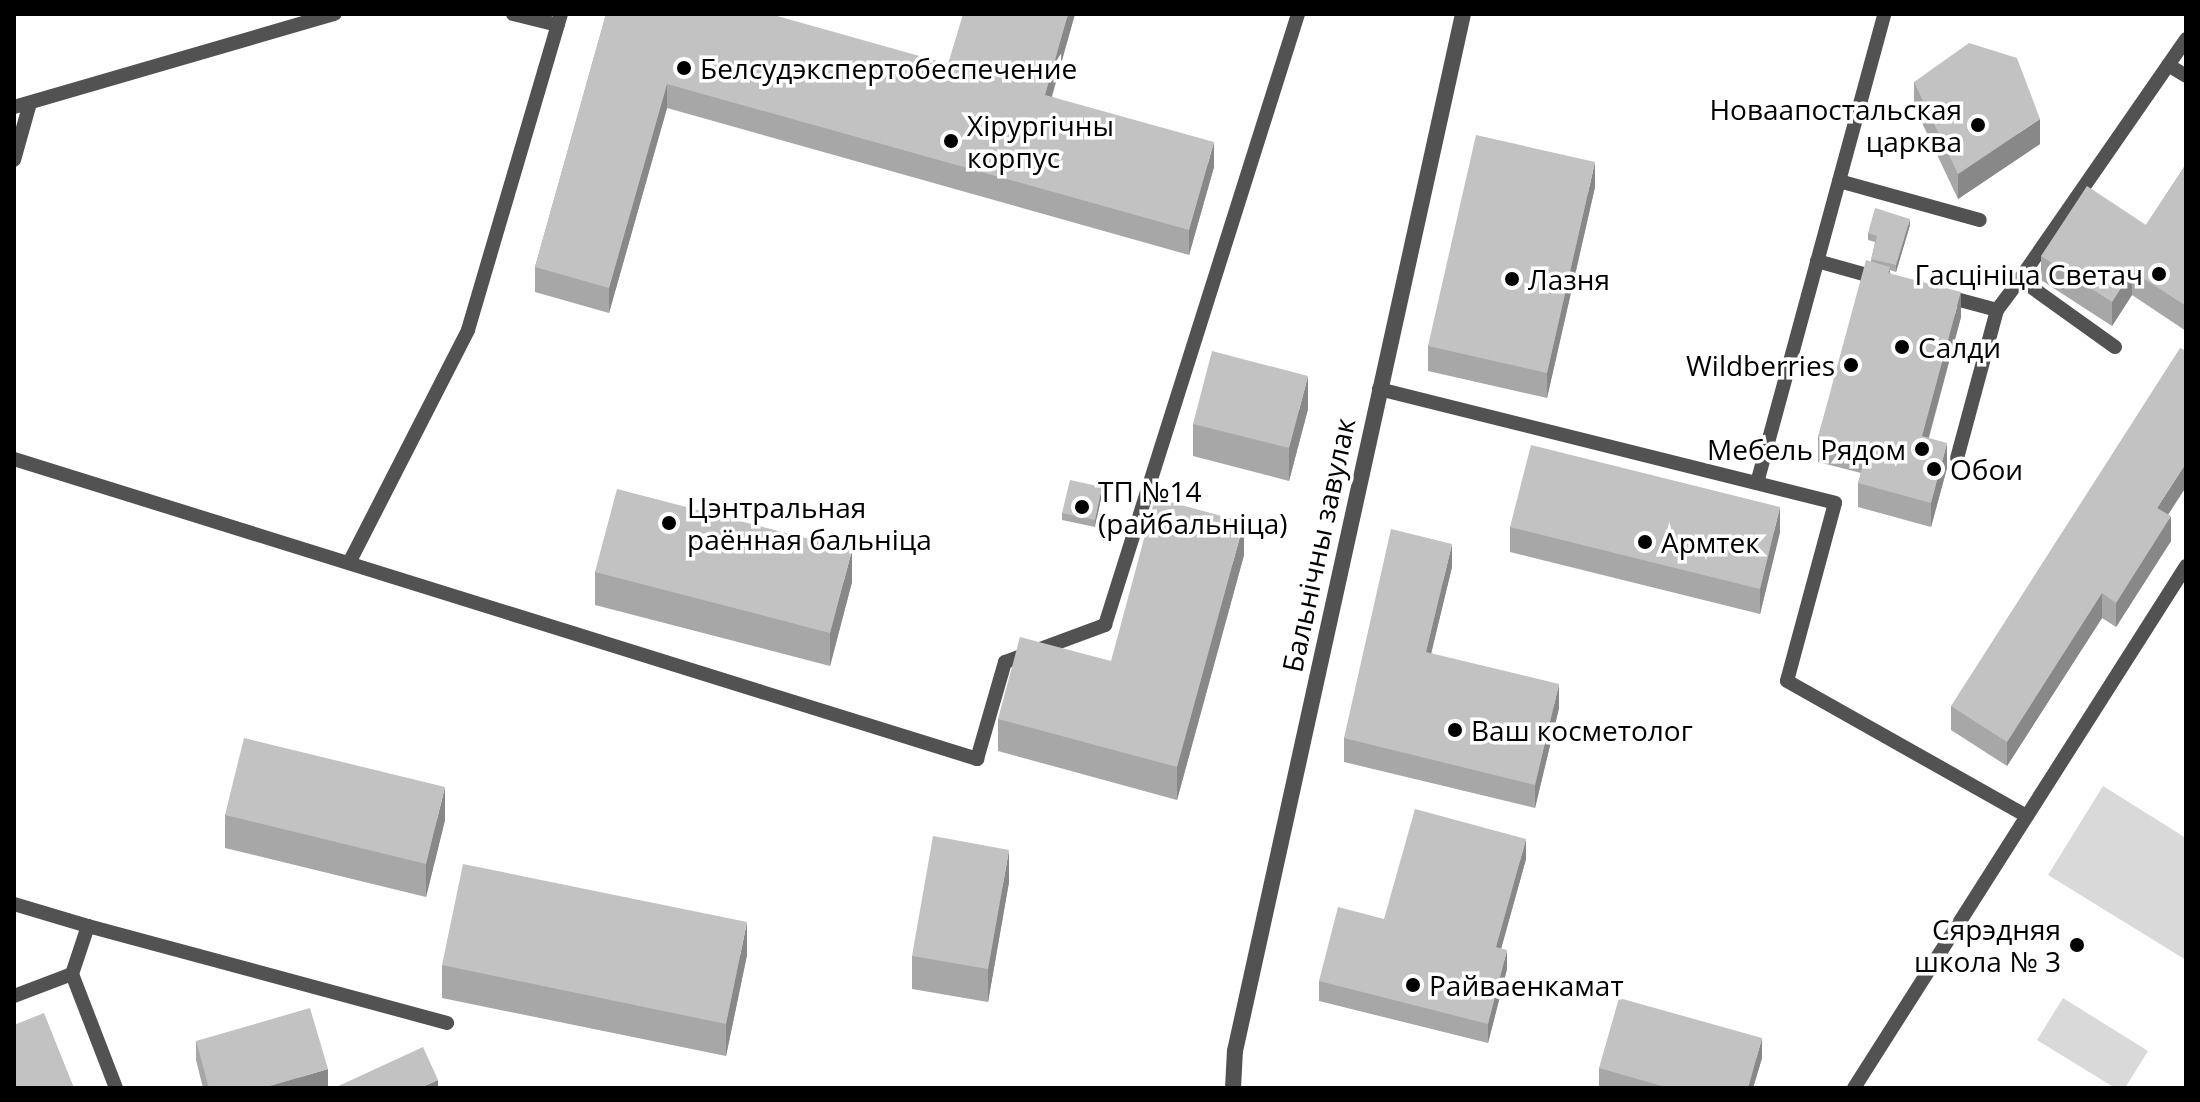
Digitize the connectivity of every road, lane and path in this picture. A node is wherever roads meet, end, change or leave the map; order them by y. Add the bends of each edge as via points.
1 (335, 14) edge
2 (513, 14) edge
3 (1298, 14) edge
4 (1463, 14) edge
5 (1884, 14) edge
6 (560, 20) edge
7 (2186, 39) edge
8 (2168, 65) junction
9 (2186, 76) edge
10 (30, 103) junction
11 (14, 107) edge
12 (14, 160) edge
13 (1839, 181) junction
14 (1980, 220) dead end
15 (1817, 261) junction
16 (2020, 279) junction
17 (1892, 281) edge
18 (1922, 290) edge
19 (1997, 310) junction
20 (2115, 347) dead end
21 (1379, 389) junction
22 (1957, 458) dead end
23 (14, 459) edge
24 (1757, 483) junction
25 (350, 561) junction
26 (2186, 566) edge
27 (2027, 816) junction
28 (14, 904) edge
29 (88, 926) junction
30 (72, 974) junction
31 (14, 996) edge
32 (447, 1023) dead end
33 (116, 1088) edge
34 (1233, 1088) edge
35 (1854, 1088) edge

1 - 10 lane
2 - 6 lane
3 - 25 lane via 1105,625 1005,662 977,759
4 - 21 street, Бальнічны завулак
5 - 13 lane
6 - 25 lane via 468,330
7 - 8 lane
8 - 9 lane
8 - 16 lane
10 - 11 lane
10 - 12 lane
13 - 14 lane
13 - 15 lane
15 - 17 lane
15 - 24 lane
16 - 19 lane
16 - 20 lane
18 - 19 lane
19 - 22 lane
21 - 24 lane
21 - 34 street, Бальнічны завулак via 1235,1051
23 - 25 lane
24 - 27 lane via 1835,503 1787,681
26 - 27 lane
27 - 35 lane
28 - 29 lane
29 - 30 lane
29 - 32 lane
30 - 31 lane
30 - 33 lane

